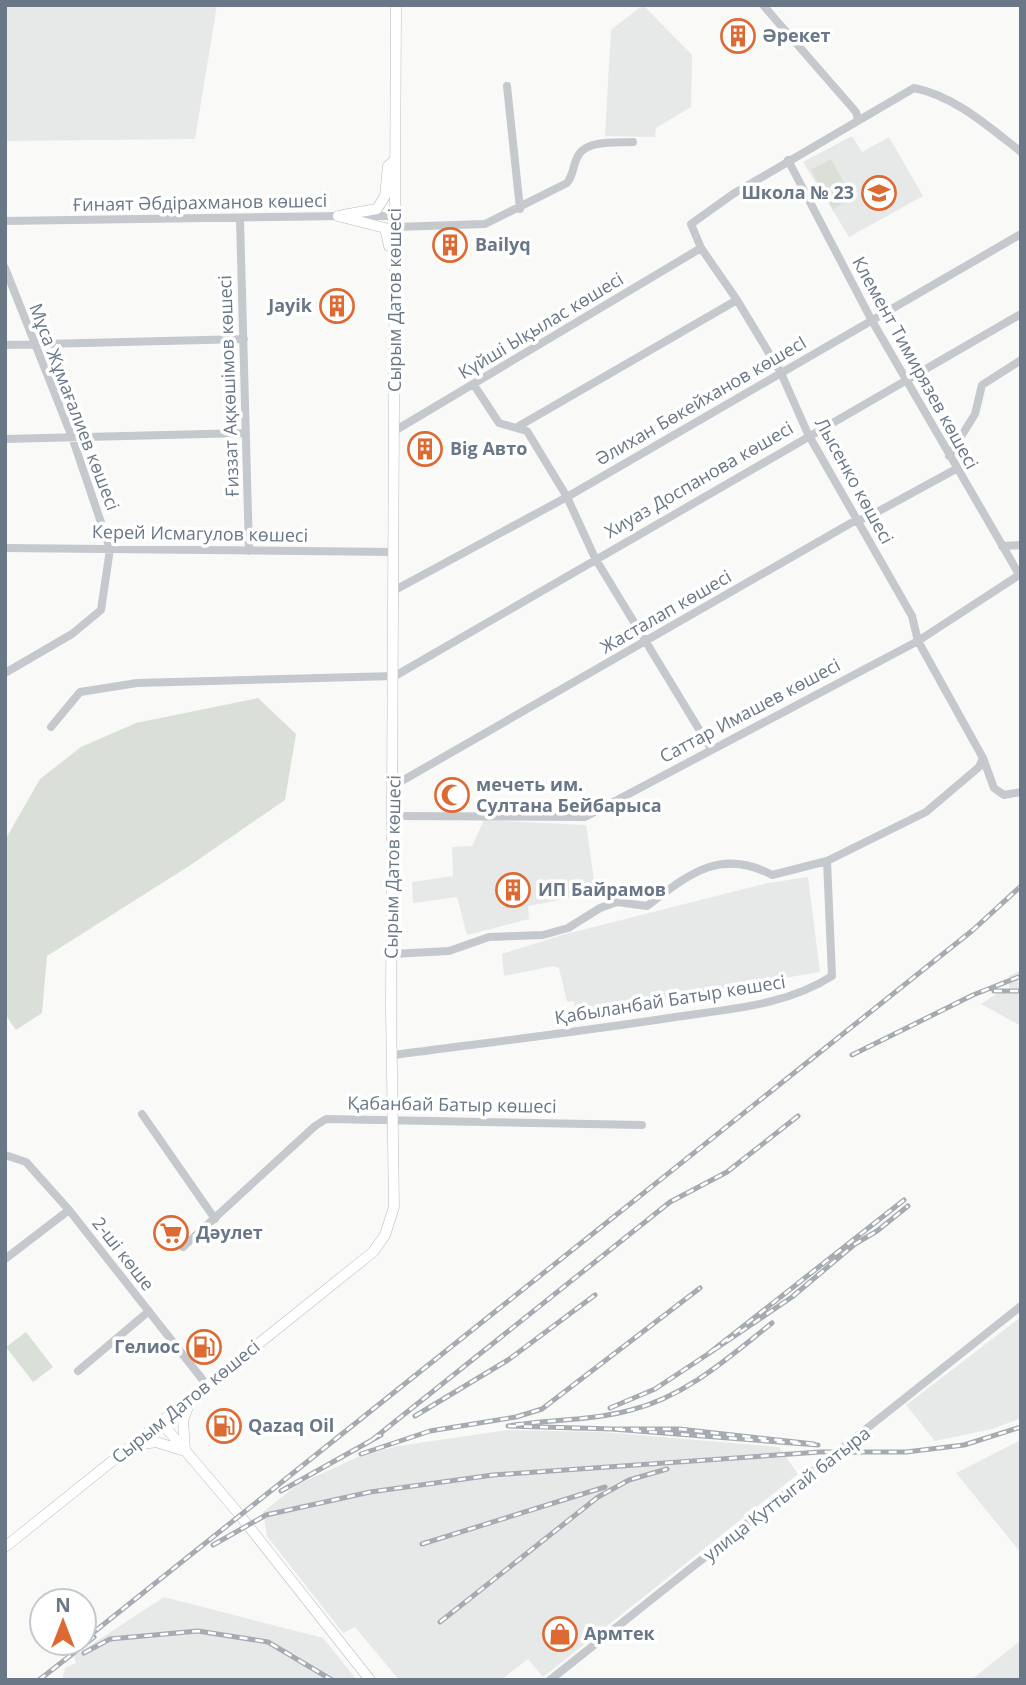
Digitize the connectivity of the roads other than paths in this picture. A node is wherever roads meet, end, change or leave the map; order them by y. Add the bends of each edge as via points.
1 (396, 5) edge
2 (763, 5) edge
3 (507, 86) dead end
4 (858, 119) junction
5 (633, 142) dead end
6 (1021, 152) edge
7 (396, 160) junction
8 (788, 160) junction
9 (520, 208) junction
10 (338, 216) junction
11 (240, 220) junction
12 (5, 221) edge
13 (395, 222) junction
14 (1021, 234) edge
15 (701, 248) junction
16 (5, 268) edge
17 (396, 276) junction
18 (737, 300) junction
19 (1021, 314) edge
20 (870, 319) junction
21 (243, 339) junction
22 (5, 345) edge
23 (34, 345) junction
24 (1021, 360) edge
25 (781, 373) junction
26 (908, 381) junction
27 (474, 385) junction
28 (519, 426) junction
29 (396, 430) junction
30 (246, 433) junction
31 (808, 435) junction
32 (72, 437) junction
33 (5, 439) edge
34 (949, 456) junction
35 (956, 468) junction
36 (567, 497) junction
37 (858, 520) junction
38 (1021, 545) edge
39 (1002, 546) junction
40 (5, 548) edge
41 (110, 549) junction
42 (249, 551) junction
43 (394, 552) junction
44 (595, 558) junction
45 (1020, 576) edge
46 (395, 590) junction
47 (647, 641) junction
48 (918, 641) junction
49 (5, 673) edge
50 (395, 676) junction
51 (51, 727) dead end
52 (711, 750) junction
53 (983, 758) junction
54 (393, 786) junction
55 (1021, 792) edge
56 (393, 816) junction
57 (827, 861) junction
58 (392, 954) junction
59 (394, 1055) junction
60 (142, 1114) dead end
61 (393, 1120) junction
62 (642, 1125) dead end
63 (5, 1156) edge
64 (68, 1210) junction
65 (215, 1219) junction
66 (183, 1247) dead end
67 (5, 1259) edge
68 (1021, 1307) edge
69 (149, 1311) junction
70 (78, 1371) dead end
71 (206, 1384) junction
72 (192, 1396) junction
73 (161, 1422) junction
74 (132, 1446) junction
75 (185, 1451) junction
76 (5, 1547) edge
77 (370, 1680) edge
78 (551, 1680) edge

1 - 7 main road, Сырым Датов көшесі
2 - 4 street
3 - 9 street
4 - 6 street via 905,91 926,90 971,113
4 - 8 street
5 - 9 street, Ғинаят Әбдірахманов көшесі via 612,141 584,150 567,183
7 - 10 main road via 388,166 385,196 377,209
7 - 13 main road, Сырым Датов көшесі
8 - 15 street, Лысенко көшесі via 691,224
8 - 20 street, Клемент Тимирязев көшесі
9 - 13 street, Ғинаят Әбдірахманов көшесі via 485,224
10 - 11 street, Ғинаят Әбдірахманов көшесі
10 - 13 street, Ғинаят Әбдірахманов көшесі
10 - 17 main road via 385,228 389,264
11 - 12 street, Ғинаят Әбдірахманов көшесі
11 - 21 street, Ғиззат Ақкөшімов көшесi
13 - 17 main road, Сырым Датов көшесі
14 - 20 street, Әлихан Бөкейханов көшесI
15 - 18 street, Лысенко көшесі
15 - 27 street, Күйші Ықылас көшесі
16 - 23 street, Мұса Жұмағалиев көшесі
17 - 29 main road, Сырым Датов көшесі
18 - 25 street, Лысенко көшесі
18 - 28 street
19 - 26 street, Хиуаз Доспанова көшесі
20 - 25 street, Әлихан Бөкейханов көшесI
20 - 26 street, Клемент Тимирязев көшесі
21 - 23 street
21 - 30 street, Ғиззат Ақкөшімов көшесi
22 - 23 street
23 - 32 street, Мұса Жұмағалиев көшесі
24 - 34 street via 982,385 975,414
25 - 31 street, Лысенко көшесі
25 - 36 street, Әлихан Бөкейханов көшесI
26 - 31 street, Хиуаз Доспанова көшесі
26 - 34 street, Клемент Тимирязев көшесі
27 - 28 street via 499,423
27 - 29 street, Күйші Ықылас көшесі
28 - 36 street via 527,431
29 - 43 main road, Сырым Датов көшесі
30 - 32 street
30 - 42 street, Ғиззат Ақкөшімов көшесi
31 - 37 street, Лысенко көшесі
31 - 44 street, Хиуаз Доспанова көшесі
32 - 33 street
32 - 41 street, Мұса Жұмағалиев көшесі
34 - 35 street, Клемент Тимирязев көшесі
35 - 37 street, Жасталап көшесі
35 - 39 street, Клемент Тимирязев көшесі
36 - 44 street
36 - 46 street, Әлихан Бөкейханов көшесI
37 - 47 street, Жасталап көшесі
37 - 48 street, Лысенко көшесі via 912,616
38 - 39 street
39 - 45 street, Клемент Тимирязев көшесі
40 - 41 street, Керей Исмагулов көшесі
41 - 42 street, Керей Исмагулов көшесі
41 - 49 street, Мұса Жұмағалиев көшесі via 101,610 72,634
42 - 43 street, Керей Исмагулов көшесі
43 - 46 main road, Сырым Датов көшесі
44 - 47 street
44 - 50 street, Хиуаз Доспанова көшесі
45 - 48 street, Саттар Имашев көшесі
46 - 50 main road, Сырым Датов көшесі
47 - 52 street
47 - 54 street, Жасталап көшесі
48 - 52 street, Саттар Имашев көшесі
48 - 53 street, Лысенко көшесі
50 - 51 street via 137,683 80,692
50 - 54 main road, Сырым Датов көшесі
52 - 56 street, Саттар Имашев көшесі via 585,817
53 - 55 street via 994,788 1004,795
53 - 57 street via 979,767 926,812
54 - 56 main road, Сырым Датов көшесі
56 - 58 main road, Сырым Датов көшесі
57 - 58 street via 772,875 753,865 709,867 683,877 647,906 617,902 568,928 543,935 489,937 449,951
57 - 59 street, Қабыланбай Батыр көшесі via 832,976 808,992 775,1002 614,1027
58 - 59 main road, Сырым Датов көшесі
59 - 61 main road, Сырым Датов көшесі
60 - 65 street
61 - 62 street, Қабанбай Батыр көшесі
61 - 65 street, Қабанбай Батыр көшесі via 326,1119
61 - 71 main road, Сырым Датов көшесі via 394,1207 373,1252
63 - 64 street, 2-ші көше via 26,1162
64 - 67 street
64 - 69 street, 2-ші көше
65 - 66 street, Қабанбай Батыр көшесі
68 - 78 street, улица Куттыгай батыра
69 - 70 street
69 - 71 street, 2-ші көше
71 - 72 main road, Сырым Датов көшесі
72 - 73 main road, Сырым Датов көшесі
72 - 75 main road via 183,1420
73 - 74 main road, Сырым Датов көшесі
73 - 75 main road
74 - 75 main road via 156,1442
74 - 76 main road, Сырым Датов көшесі
75 - 77 main road

